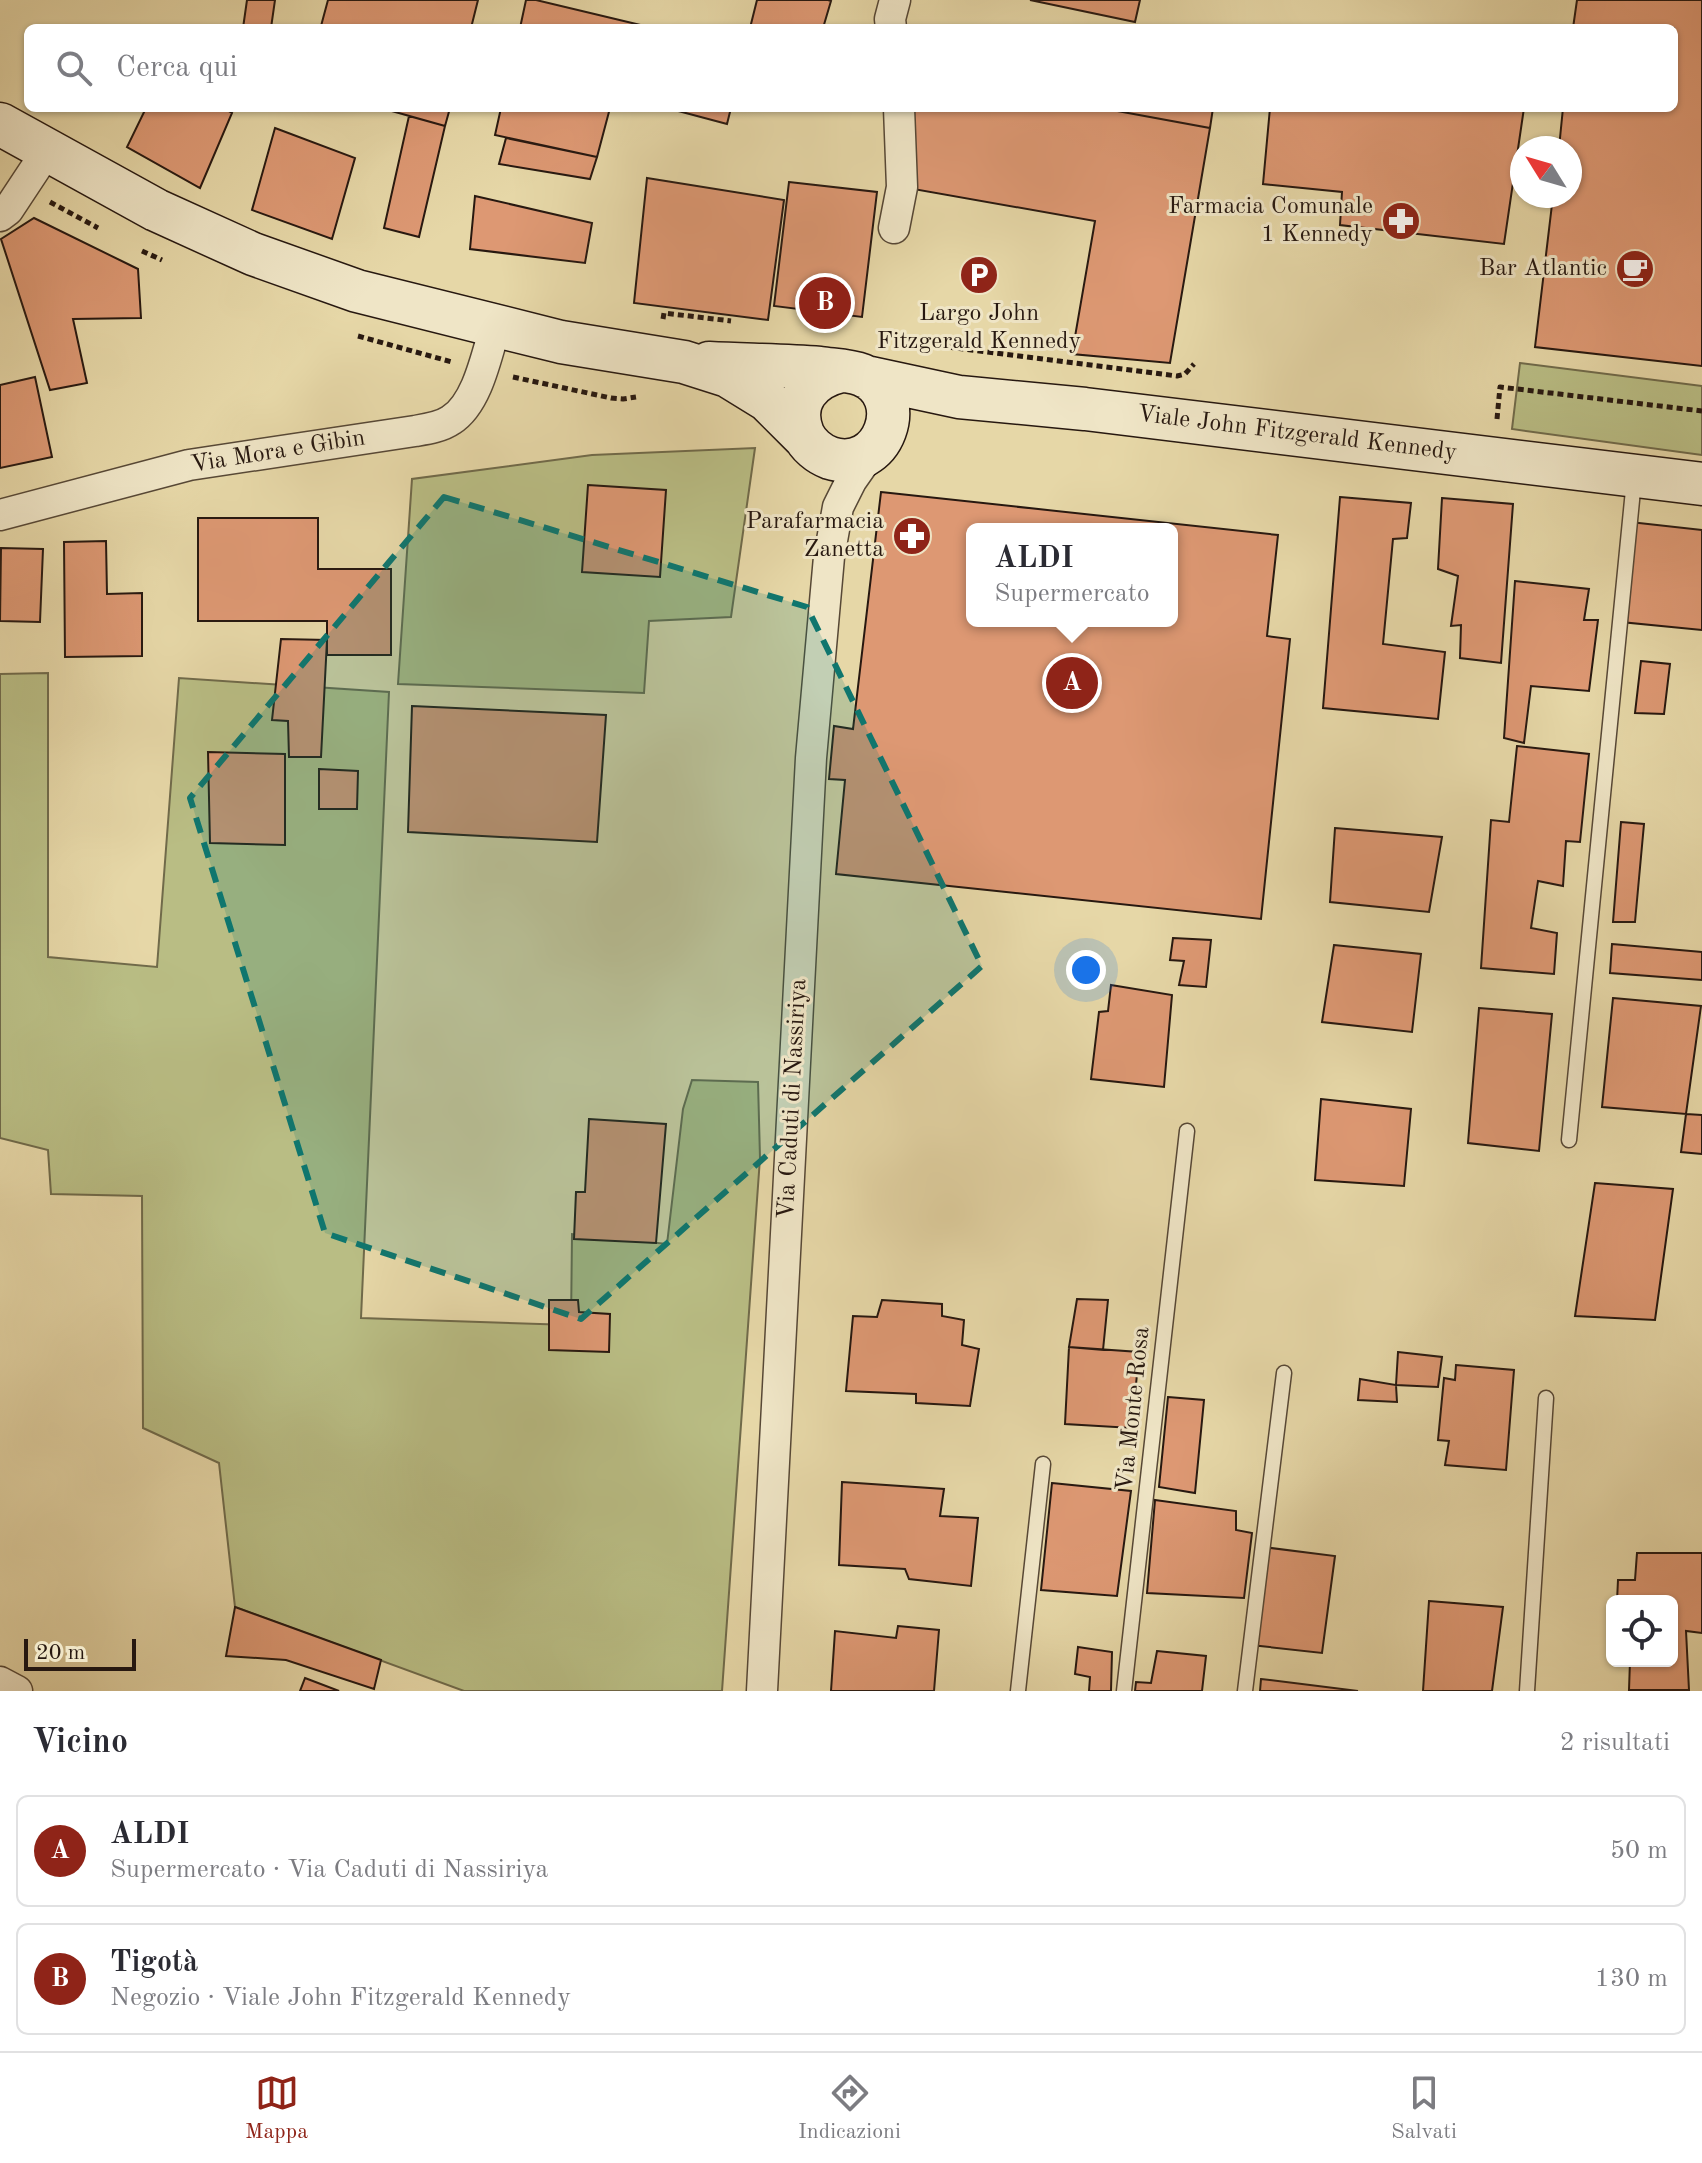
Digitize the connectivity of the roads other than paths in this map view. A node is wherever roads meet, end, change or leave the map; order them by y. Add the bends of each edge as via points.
1 (895, 0) edge
2 (891, 24) edge
3 (899, 112) edge
4 (0, 124) edge
5 (47, 151) junction
6 (0, 216) edge
7 (894, 228) dead end
8 (496, 324) junction
9 (684, 362) junction
10 (854, 374) junction
11 (959, 397) junction
12 (808, 441) junction
13 (877, 445) junction
14 (1635, 476) junction
15 (1702, 484) edge
16 (838, 507) junction
17 (0, 515) edge
18 (1187, 1131) dead end
19 (1569, 1140) dead end
20 (1284, 1373) dead end
21 (1546, 1398) dead end
22 (1043, 1464) dead end
23 (0, 1682) edge
24 (17, 1691) edge
25 (762, 1691) edge
26 (1018, 1691) edge
27 (1124, 1691) edge
28 (1245, 1691) edge
29 (1527, 1691) edge

1 - 2 street
3 - 7 street via 902,187
4 - 5 main road, Viale John Fitzgerald Kennedy
5 - 6 street
5 - 8 main road, Viale John Fitzgerald Kennedy via 156,210 253,254 357,291
8 - 9 main road, Viale John Fitzgerald Kennedy via 561,342
8 - 17 street, Via Mora e Gibin via 468,402 449,421 415,431 189,465
9 - 10 main road, Viale John Fitzgerald Kennedy
9 - 12 main road, Viale John Fitzgerald Kennedy via 728,376 767,400
10 - 11 main road, Viale John Fitzgerald Kennedy
10 - 12 main road via 827,374 805,393 800,423
10 - 13 main road via 878,386 885,398 887,426
11 - 13 main road, Viale John Fitzgerald Kennedy via 908,418
11 - 14 main road, Viale John Fitzgerald Kennedy
12 - 13 main road, Viale John Fitzgerald Kennedy via 821,454 847,460
12 - 16 street
13 - 16 street, Via Caduti di Nassiriya
14 - 15 main road, Viale John Fitzgerald Kennedy
14 - 19 lane
16 - 25 street, Via Caduti di Nassiriya via 811,758
18 - 27 lane, Via Monte Rosa
20 - 28 lane
21 - 29 lane
22 - 26 lane
23 - 24 street

